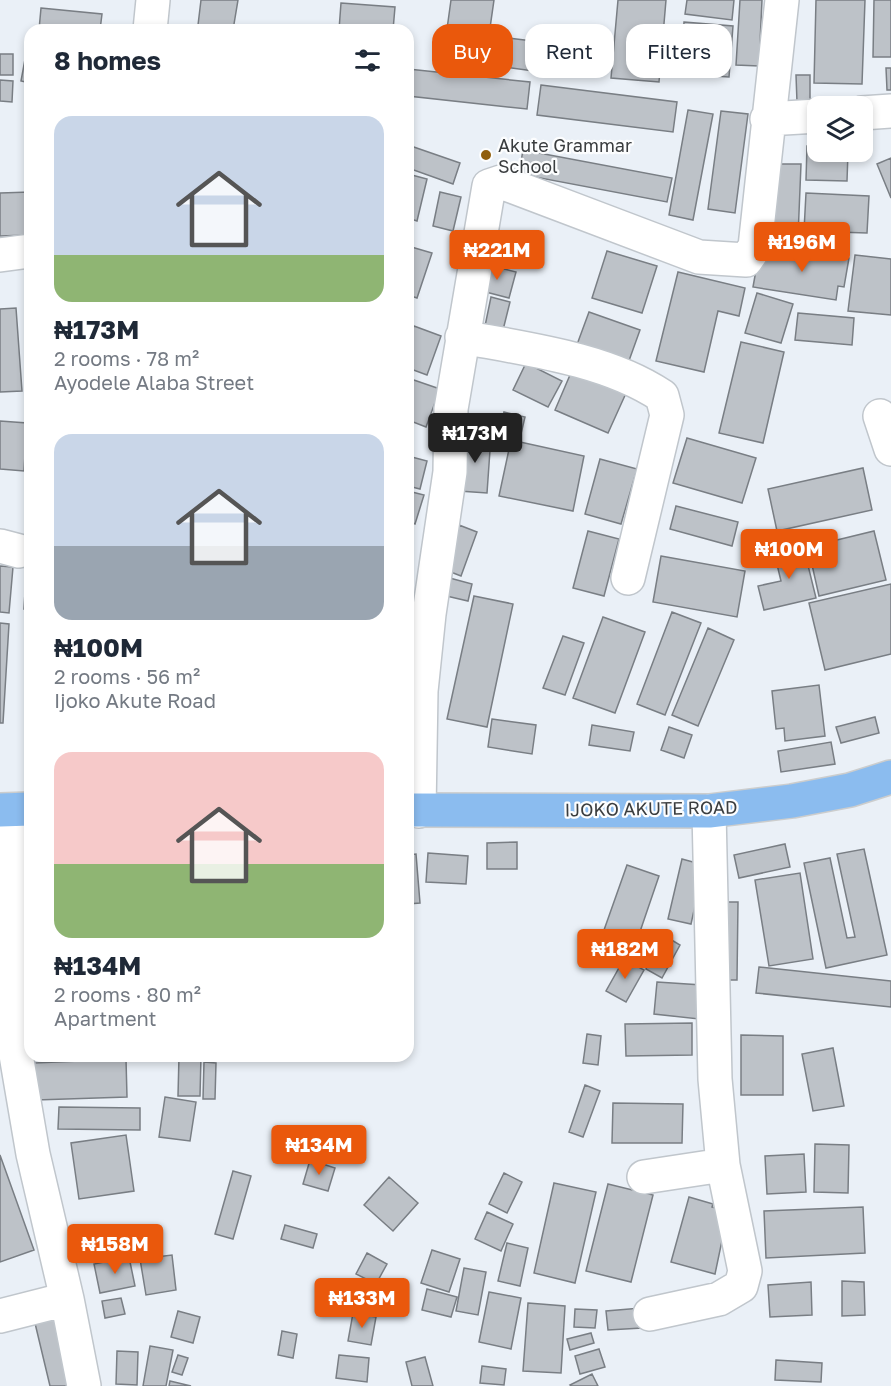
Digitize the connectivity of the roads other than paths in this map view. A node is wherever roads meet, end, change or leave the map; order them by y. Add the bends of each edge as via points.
1 (153, 0) edge
2 (782, 0) edge
3 (151, 24) edge
4 (891, 111) edge
5 (873, 112) edge
6 (807, 117) edge
7 (767, 119) junction
8 (24, 252) edge
9 (0, 255) edge
10 (462, 337) junction
11 (880, 416) dead end
12 (891, 449) edge
13 (628, 578) dead end
14 (891, 777) edge
15 (414, 797) edge
16 (14, 809) edge
17 (414, 810) edge
18 (709, 811) junction
19 (7, 1042) edge
20 (723, 1165) junction
21 (644, 1177) dead end
22 (68, 1299) junction
23 (650, 1314) dead end
24 (0, 1316) edge
25 (84, 1386) edge

1 - 3 street
2 - 7 street
4 - 5 street
6 - 7 street
7 - 10 street via 755,247 746,260 699,257 501,182 489,186
8 - 9 street
10 - 13 street via 559,356 644,384 662,396 667,415
10 - 15 street via 451,409 450,472 429,614
11 - 12 street
14 - 18 main road, IJOKO AKUTE ROAD via 792,801
16 - 19 street
17 - 18 main road, IJOKO AKUTE ROAD
18 - 20 street via 715,1079
19 - 22 street
20 - 21 street
20 - 23 street via 745,1271 741,1286 719,1299
22 - 24 street
22 - 25 street

